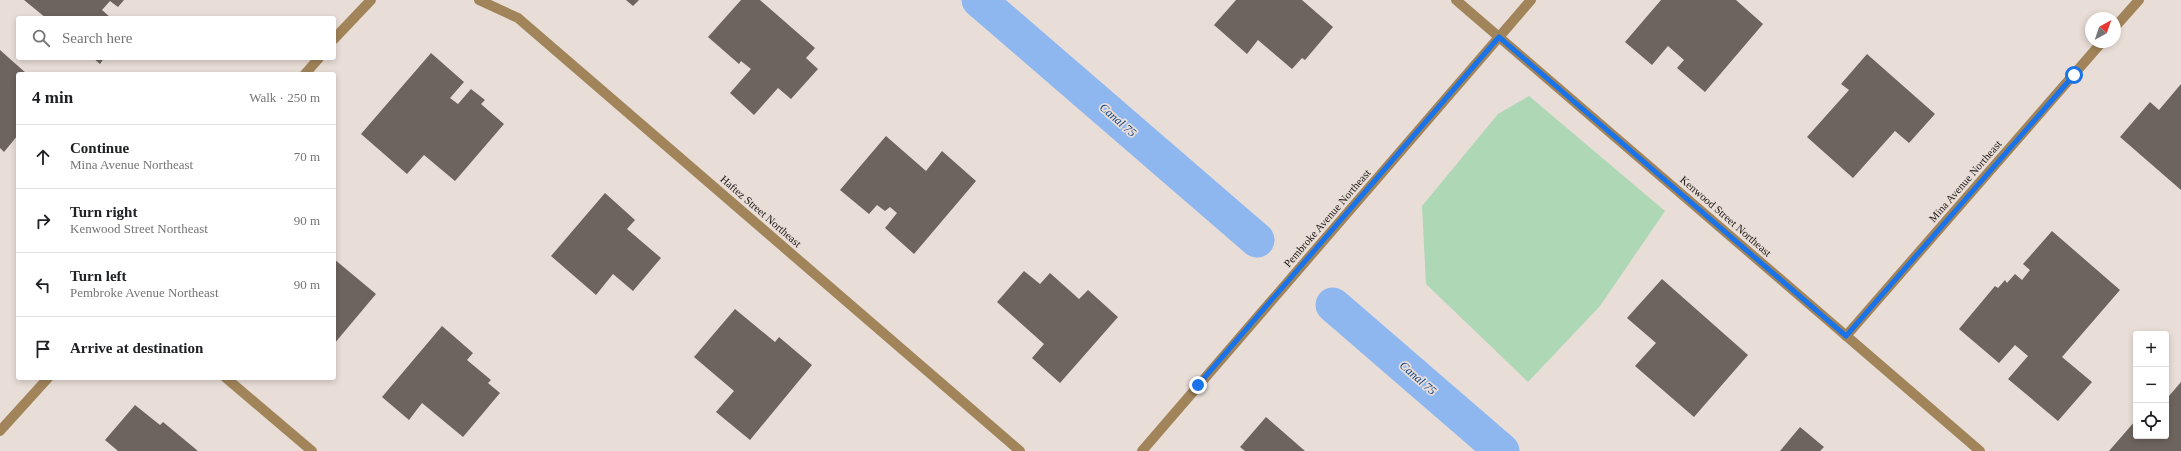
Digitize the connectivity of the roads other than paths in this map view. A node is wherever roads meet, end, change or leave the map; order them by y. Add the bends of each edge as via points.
1 (371, 0) edge
2 (479, 0) edge
3 (1456, 0) edge
4 (1531, 0) edge
5 (2139, 0) edge
6 (2121, 20) edge
7 (336, 37) edge
8 (1499, 37) junction
9 (2097, 48) edge
10 (317, 60) edge
11 (307, 72) edge
12 (1846, 336) junction
13 (46, 380) edge
14 (228, 380) edge
15 (0, 431) edge
16 (312, 451) edge
17 (1020, 451) edge
18 (1142, 451) edge
19 (1980, 451) edge

1 - 7 street
2 - 17 street, Haftez Street Northeast via 518,18
3 - 8 street, Kenwood Street Northeast
4 - 8 street, Pembroke Avenue Northeast
5 - 6 street
8 - 12 street, Kenwood Street Northeast
8 - 18 street, Pembroke Avenue Northeast
9 - 12 street, Mina Avenue Northeast
10 - 11 street
12 - 19 street, Kenwood Street Northeast
13 - 15 street
14 - 16 street

